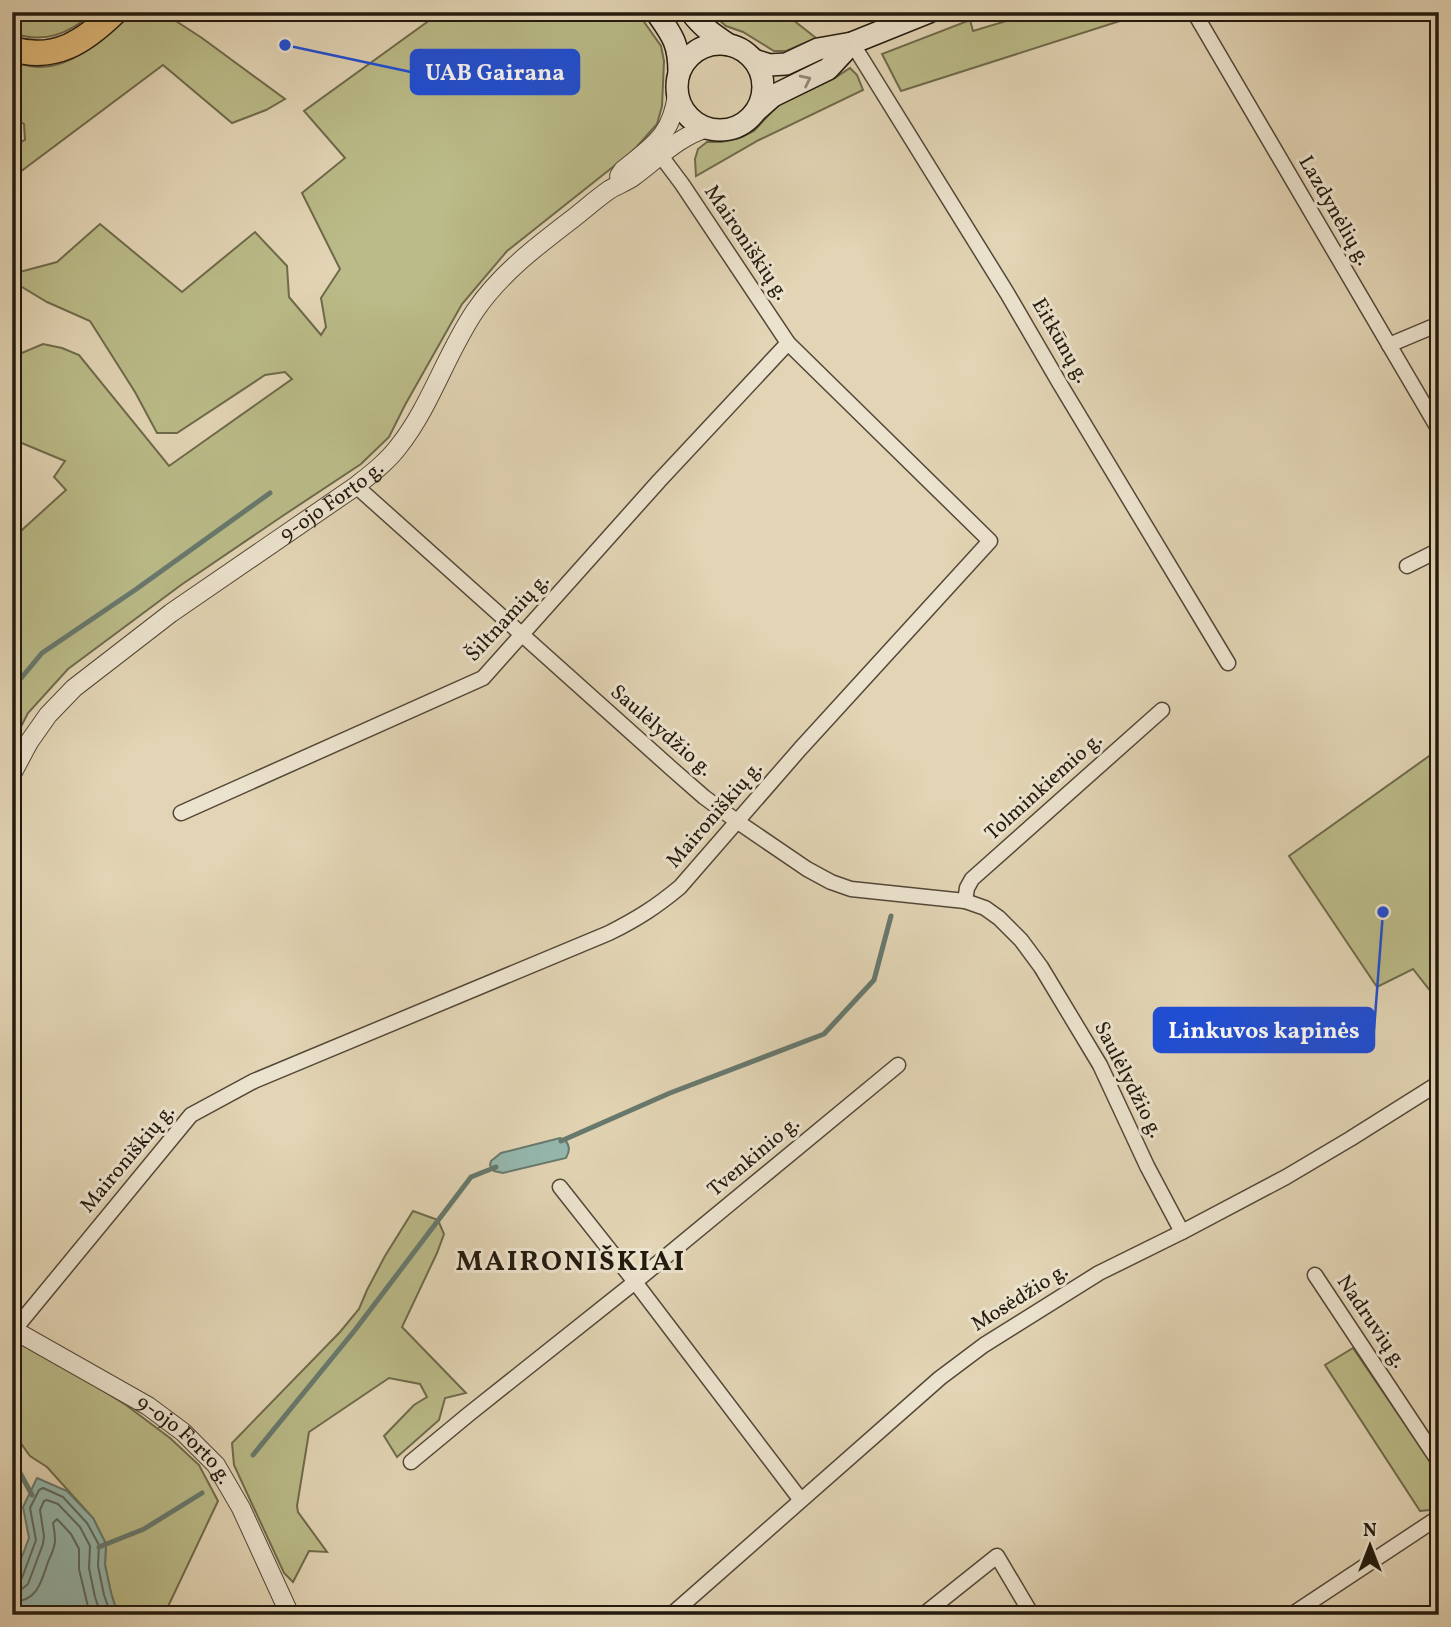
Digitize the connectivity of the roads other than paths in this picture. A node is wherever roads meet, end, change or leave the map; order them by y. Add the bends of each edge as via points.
1 (115, 12) edge
2 (656, 12) edge
3 (691, 12) edge
4 (929, 12) edge
5 (1194, 12) edge
6 (852, 43) junction
7 (729, 45) junction
8 (12, 49) edge
9 (754, 60) junction
10 (679, 72) junction
11 (677, 94) junction
12 (755, 111) junction
13 (708, 128) junction
14 (660, 148) junction
15 (1439, 324) edge
16 (788, 344) junction
17 (1389, 345) junction
18 (1439, 430) edge
19 (356, 486) junction
20 (1439, 550) edge
21 (1407, 566) dead end
22 (522, 636) junction
23 (1228, 663) dead end
24 (1162, 710) dead end
25 (12, 774) edge
26 (181, 813) dead end
27 (738, 822) junction
28 (965, 901) junction
29 (898, 1065) dead end
30 (1439, 1083) edge
31 (560, 1187) dead end
32 (1182, 1232) junction
33 (1315, 1275) dead end
34 (635, 1282) junction
35 (13, 1330) edge
36 (411, 1462) dead end
37 (1439, 1462) edge
38 (800, 1499) junction
39 (1439, 1517) edge
40 (290, 1615) edge
41 (671, 1615) edge
42 (923, 1615) edge
43 (1032, 1615) edge
44 (1291, 1615) edge

1 - 8 highway via 65,48 39,54
2 - 10 main road via 674,37
3 - 7 main road
4 - 6 main road
5 - 17 street, Lazdynėlių g.
6 - 9 main road via 818,49 786,64
12 -> 6 main road via 773,96 828,69
6 - 23 street, Eitkūnų g.
7 - 9 main road
7 - 10 main road via 705,46 694,52
9 - 12 main road via 763,85
10 - 11 main road
11 - 13 main road via 688,115
11 - 14 street, 9-ojo Forto g.
12 - 13 main road via 734,127
13 - 14 street, 9-ojo Forto g.
14 - 16 street, Maironiškių g.
14 - 19 street, 9-ojo Forto g. via 630,179 609,190 518,263 493,289 469,321 399,447
15 - 17 street
16 - 22 street, Šiltnamių g.
16 - 27 street, Maironiškių g. via 990,541
17 - 18 street, Lazdynėlių g.
19 - 22 street, Saulėlydžio g.
19 - 25 street, 9-ojo Forto g. via 171,613 74,688 29,741
20 - 21 street
22 - 26 street, Šiltnamių g. via 483,678
22 - 27 street, Saulėlydžio g.
24 - 28 street, Tolminkiemio g. via 972,879
27 - 28 street, Saulėlydžio g. via 807,869 851,890
27 - 35 street, Maironiškių g. via 680,887 639,918 254,1081 191,1115
28 - 32 street, Saulėlydžio g. via 999,918 1041,967 1100,1065
29 - 34 street, Tvenkinio g.
30 - 32 street, Mosėdžio g. via 1286,1177
31 - 34 street
32 - 38 street, Mosėdžio g. via 1099,1273 984,1345
33 - 37 street, Nadruvių g.
34 - 36 street, Tvenkinio g.
34 - 38 street
35 - 40 street, 9-ojo Forto g. via 148,1406 216,1465
38 - 41 street, Mosėdžio g.
39 - 44 street
42 - 43 street via 997,1556

